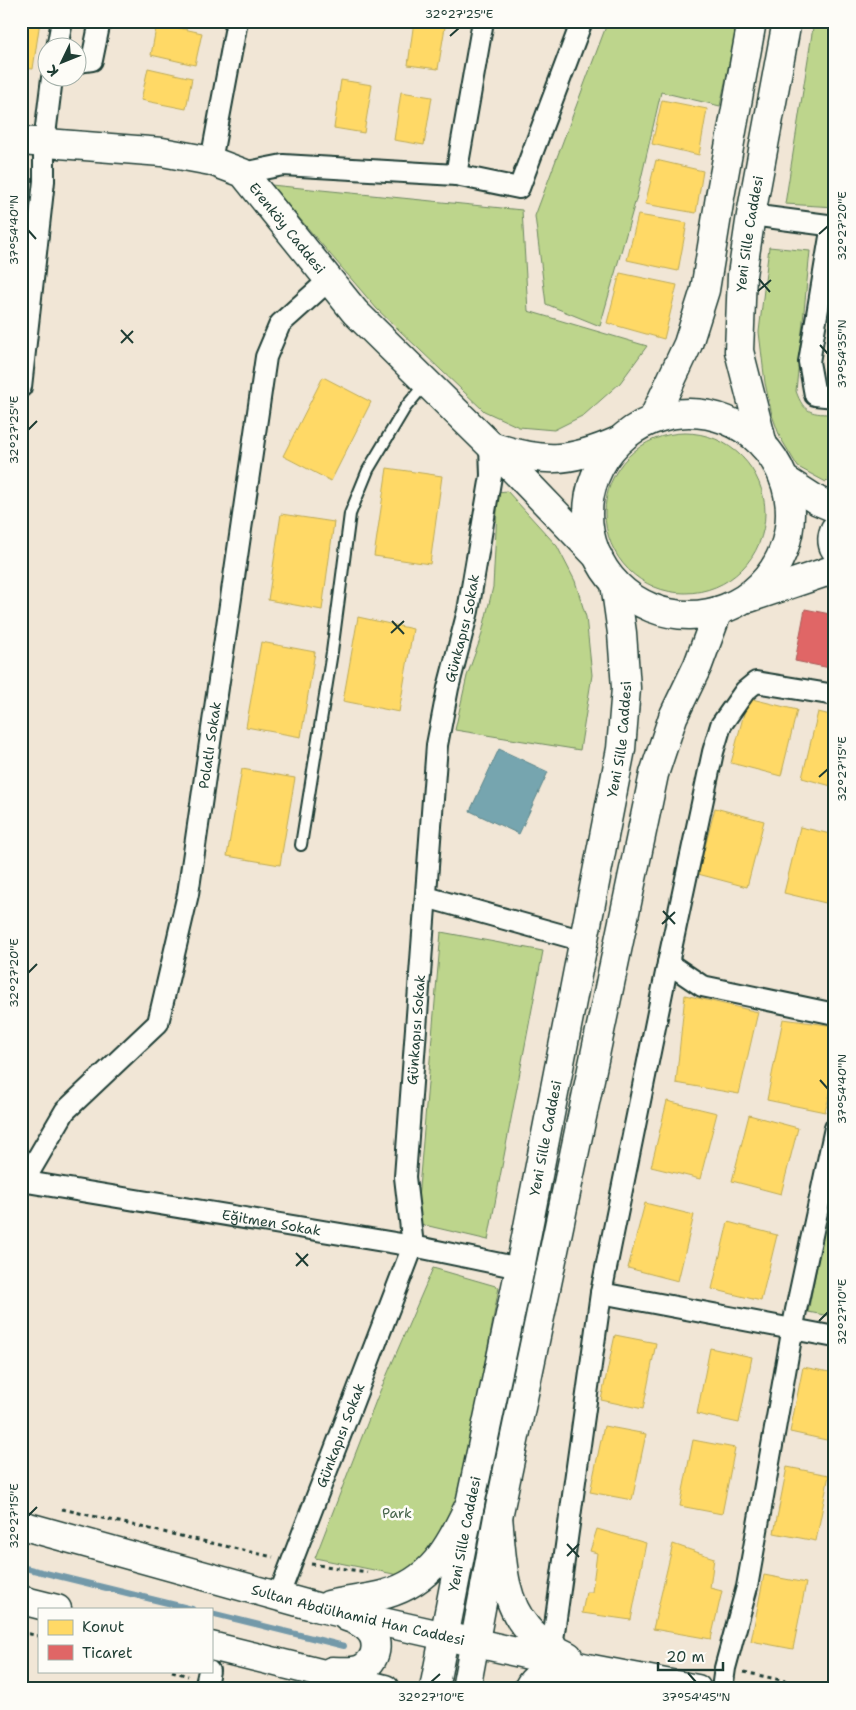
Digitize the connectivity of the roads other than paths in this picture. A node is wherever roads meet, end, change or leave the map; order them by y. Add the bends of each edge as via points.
1 (62, 21) edge
2 (100, 21) edge
3 (237, 21) edge
4 (483, 21) edge
5 (582, 21) edge
6 (752, 21) edge
7 (787, 21) edge
8 (59, 38) edge
9 (88, 61) edge
10 (49, 88) edge
11 (33, 142) edge
12 (211, 161) junction
13 (242, 173) junction
14 (456, 175) junction
15 (751, 215) junction
16 (834, 226) edge
17 (329, 280) junction
18 (427, 382) junction
19 (21, 387) edge
20 (835, 398) edge
21 (653, 419) junction
22 (619, 441) junction
23 (490, 445) junction
24 (763, 445) junction
25 (784, 478) junction
26 (835, 508) edge
27 (835, 529) edge
28 (835, 549) edge
29 (598, 557) junction
30 (835, 569) edge
31 (615, 582) junction
32 (743, 600) junction
33 (718, 611) junction
34 (835, 695) edge
35 (301, 845) dead end
36 (426, 897) junction
37 (584, 941) junction
38 (668, 963) junction
39 (835, 1014) edge
40 (835, 1128) edge
41 (22, 1181) edge
42 (413, 1246) junction
43 (520, 1268) junction
44 (601, 1293) junction
45 (792, 1330) junction
46 (835, 1337) edge
47 (470, 1504) junction
48 (498, 1517) junction
49 (21, 1525) edge
50 (279, 1595) junction
51 (21, 1600) edge
52 (53, 1608) edge
53 (320, 1608) junction
54 (444, 1635) junction
55 (475, 1642) junction
56 (552, 1648) junction
57 (212, 1657) edge
58 (301, 1668) junction
59 (592, 1669) junction
60 (208, 1672) edge
61 (204, 1689) edge
62 (335, 1689) edge
63 (385, 1689) edge
64 (434, 1689) edge
65 (466, 1689) edge
66 (528, 1689) edge
67 (697, 1689) edge
68 (722, 1689) edge

1 - 8 street
2 - 9 street via 92,60
3 - 12 street
4 - 14 street
5 - 14 street via 519,188
6 - 21 main road via 705,290 688,344
7 - 15 main road, Yeni Sille Caddesi
10 - 11 street
11 - 12 main road, Erenköy Caddesi via 162,152
11 - 19 street via 44,181
12 - 13 main road, Erenköy Caddesi
13 - 14 street via 283,165
13 - 17 main road, Erenköy Caddesi
15 - 16 street
15 - 24 main road, Yeni Sille Caddesi via 742,275 739,351
16 - 20 street via 809,362 815,395
17 - 18 main road, Erenköy Caddesi via 355,312
17 - 41 street, Polatlı Sokak via 280,324 266,357 188,894 158,1023 65,1111
18 - 23 main road, Erenköy Caddesi
18 - 35 lane via 405,408 368,470 350,514
21 - 22 main road
21 - 24 main road via 682,413 712,415 740,426
22 - 23 main road via 592,453 539,459
22 - 29 main road via 600,466 589,496 589,527
23 - 29 main road, Erenköy Caddesi
23 - 36 street, Günkapısı Sokak via 491,476 468,611 437,745
24 - 25 main road
25 - 26 main road via 818,501
25 - 32 main road via 790,506 789,533 780,559 764,582
27 - 28 main road via 832,534
29 - 31 main road
30 - 32 main road
31 - 33 main road via 637,600 662,612 690,615
31 - 37 main road, Yeni Sille Caddesi via 626,688 622,749
32 - 33 main road
33 - 48 main road via 698,665 672,717 654,774
34 - 38 street via 756,682 745,691 721,725
36 - 37 street
36 - 42 street, Günkapısı Sokak via 405,1176
37 - 43 main road, Yeni Sille Caddesi
38 - 39 street via 702,986
38 - 44 street
40 - 45 street
41 - 42 street, Eğitmen Sokak
42 - 43 street, Eğitmen Sokak
42 - 50 street, Günkapısı Sokak
43 - 47 main road, Yeni Sille Caddesi
44 - 45 street
44 - 56 street
45 - 46 street
45 - 68 street via 747,1587
47 - 53 main road via 449,1544 421,1578 384,1594
47 - 54 main road, Yeni Sille Caddesi
48 - 55 main road
48 - 56 main road via 511,1600 527,1628
49 - 50 main road, Sultan Abdülhamid Han Caddesi
50 - 53 main road, Sultan Abdülhamid Han Caddesi
51 - 52 main road
53 - 54 main road, Sultan Abdülhamid Han Caddesi
53 - 58 main road via 366,1626 376,1644 376,1652 371,1662 352,1671
54 - 55 main road, Sultan Abdülhamid Han Caddesi
54 - 64 main road, Yeni Sille Caddesi
55 - 59 main road, Sultan Abdülhamid Han Caddesi
55 - 65 main road
56 - 59 main road
57 - 58 main road
58 - 62 main road
58 - 63 main road
59 - 66 main road via 548,1673 537,1678
59 - 67 main road, Sultan Abdülhamid Han Caddesi
60 - 61 street

